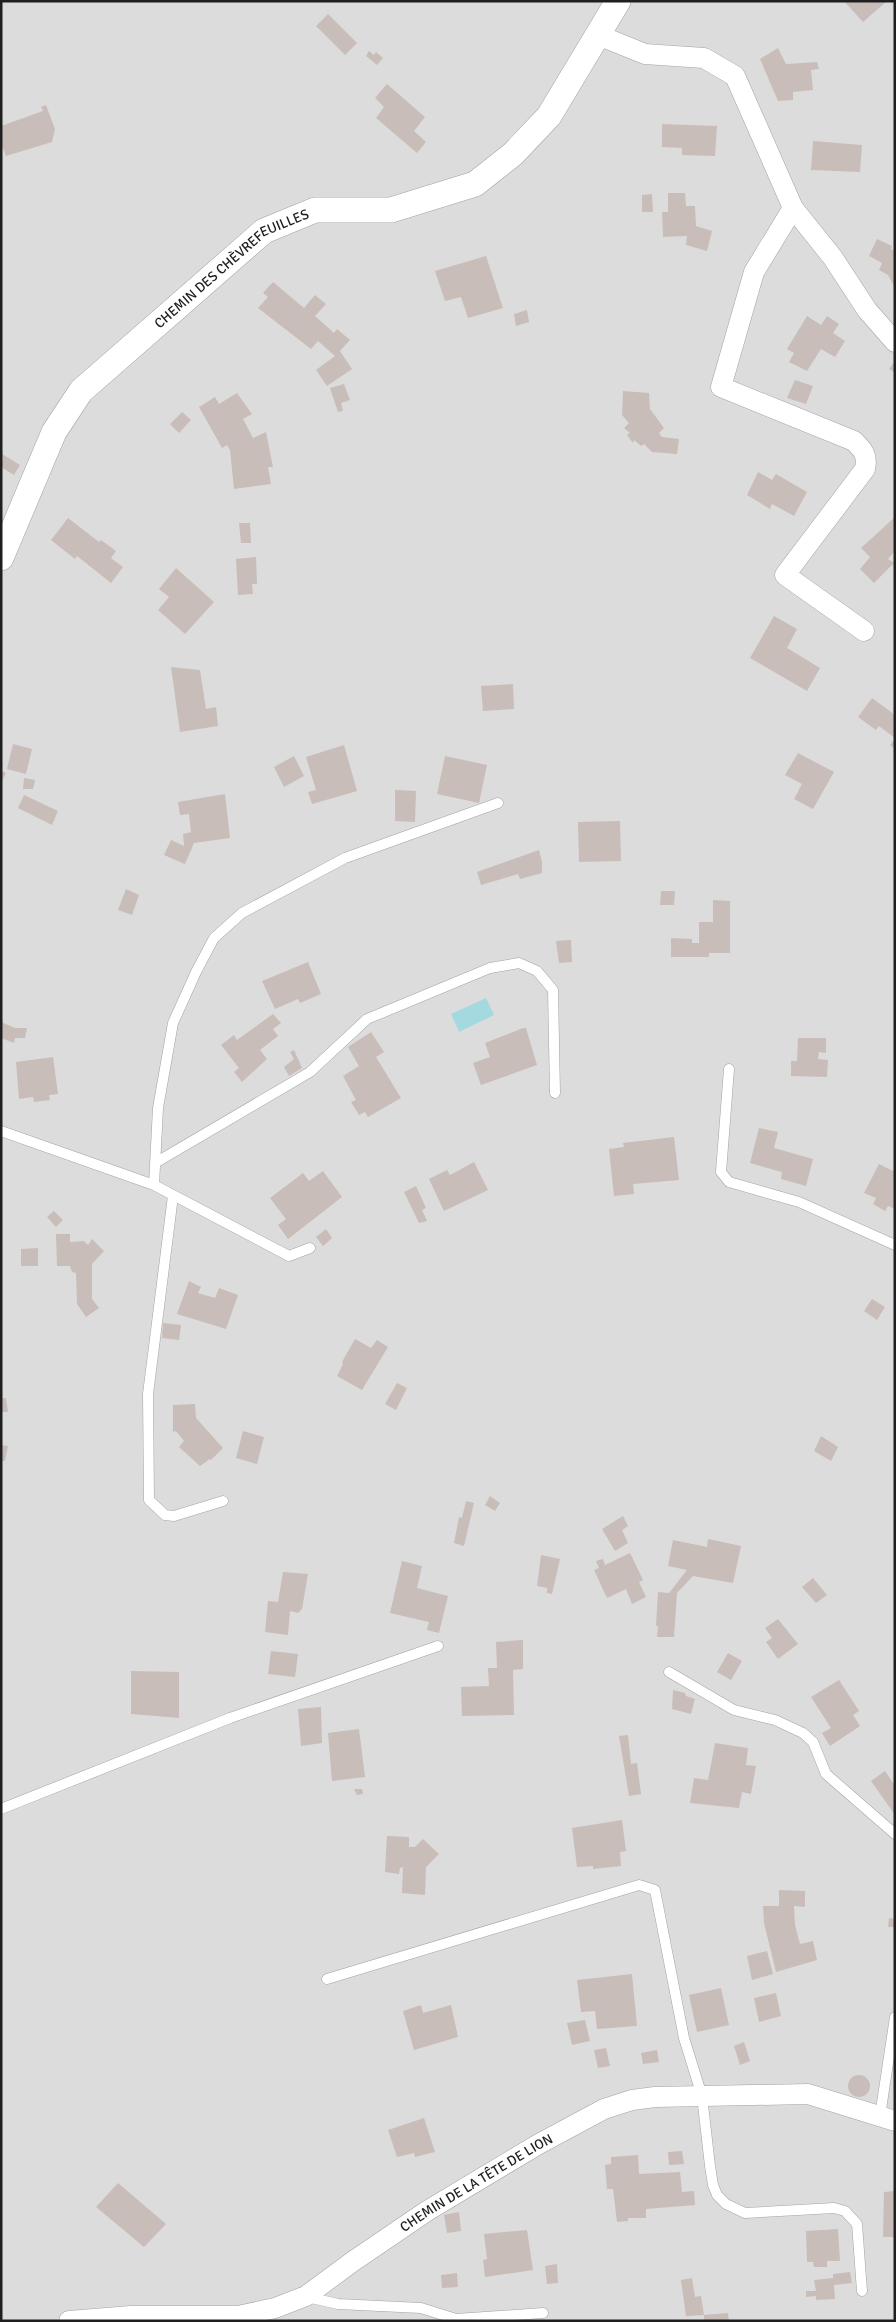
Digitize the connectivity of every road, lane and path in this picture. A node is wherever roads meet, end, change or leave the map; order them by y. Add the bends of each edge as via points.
1 (618, 1) edge
2 (598, 35) junction
3 (793, 208) junction
4 (895, 342) edge
5 (1, 558) edge
6 (864, 631) dead end
7 (498, 804) dead end
8 (729, 1069) dead end
9 (554, 1093) dead end
10 (1, 1131) edge
11 (155, 1163) junction
12 (154, 1185) junction
13 (173, 1196) junction
14 (895, 1245) edge
15 (310, 1248) dead end
16 (223, 1501) dead end
17 (438, 1646) dead end
18 (669, 1672) dead end
19 (1, 1809) edge
20 (895, 1834) edge
21 (327, 1979) dead end
22 (895, 2017) edge
23 (702, 2096) junction
24 (887, 2118) edge
25 (862, 2291) dead end
26 (306, 2296) junction
27 (543, 2313) dead end
28 (279, 2314) edge
29 (456, 2320) edge
30 (70, 2321) edge

1 - 2 street, CHEMIN DES CHÈVREFEUILLES
2 - 3 street via 645,54 704,58 735,76
2 - 5 street, CHEMIN DES CHÈVREFEUILLES via 550,116 512,154 475,184 391,210 315,210 264,231 209,278 81,391 54,432
3 - 4 street via 833,258 867,310
3 - 6 street via 754,272 721,387 854,441 863,450 867,459 864,469 786,575
7 - 11 lane via 345,858 242,913 214,938 173,1023 158,1108
8 - 14 lane via 722,1172 729,1182 799,1202
9 - 11 lane via 553,990 536,971 519,963 510,964 490,968 367,1019 310,1072
10 - 12 lane
11 - 12 lane
12 - 13 lane
13 - 15 lane via 289,1256
13 - 16 lane via 148,1394 149,1500 164,1515 174,1516
17 - 19 lane via 230,1718
18 - 20 lane via 734,1710 776,1720 803,1732 813,1742 826,1774
21 - 23 lane via 639,1885 655,1890 684,2038
22 - 24 lane
23 - 24 street, CHEMIN DE LA TÊTE DE LION via 808,2094
23 - 25 lane via 710,2166 717,2195 745,2214 834,2208 845,2211 856,2224
23 - 26 street, CHEMIN DE LA TÊTE DE LION via 632,2100 604,2109 427,2211
26 - 28 street, CHEMIN DE LA TÊTE DE LION
26 - 29 lane via 338,2304 421,2308
27 - 29 lane
28 - 30 street, CHEMIN DE LA TÊTE DE LION via 131,2316

